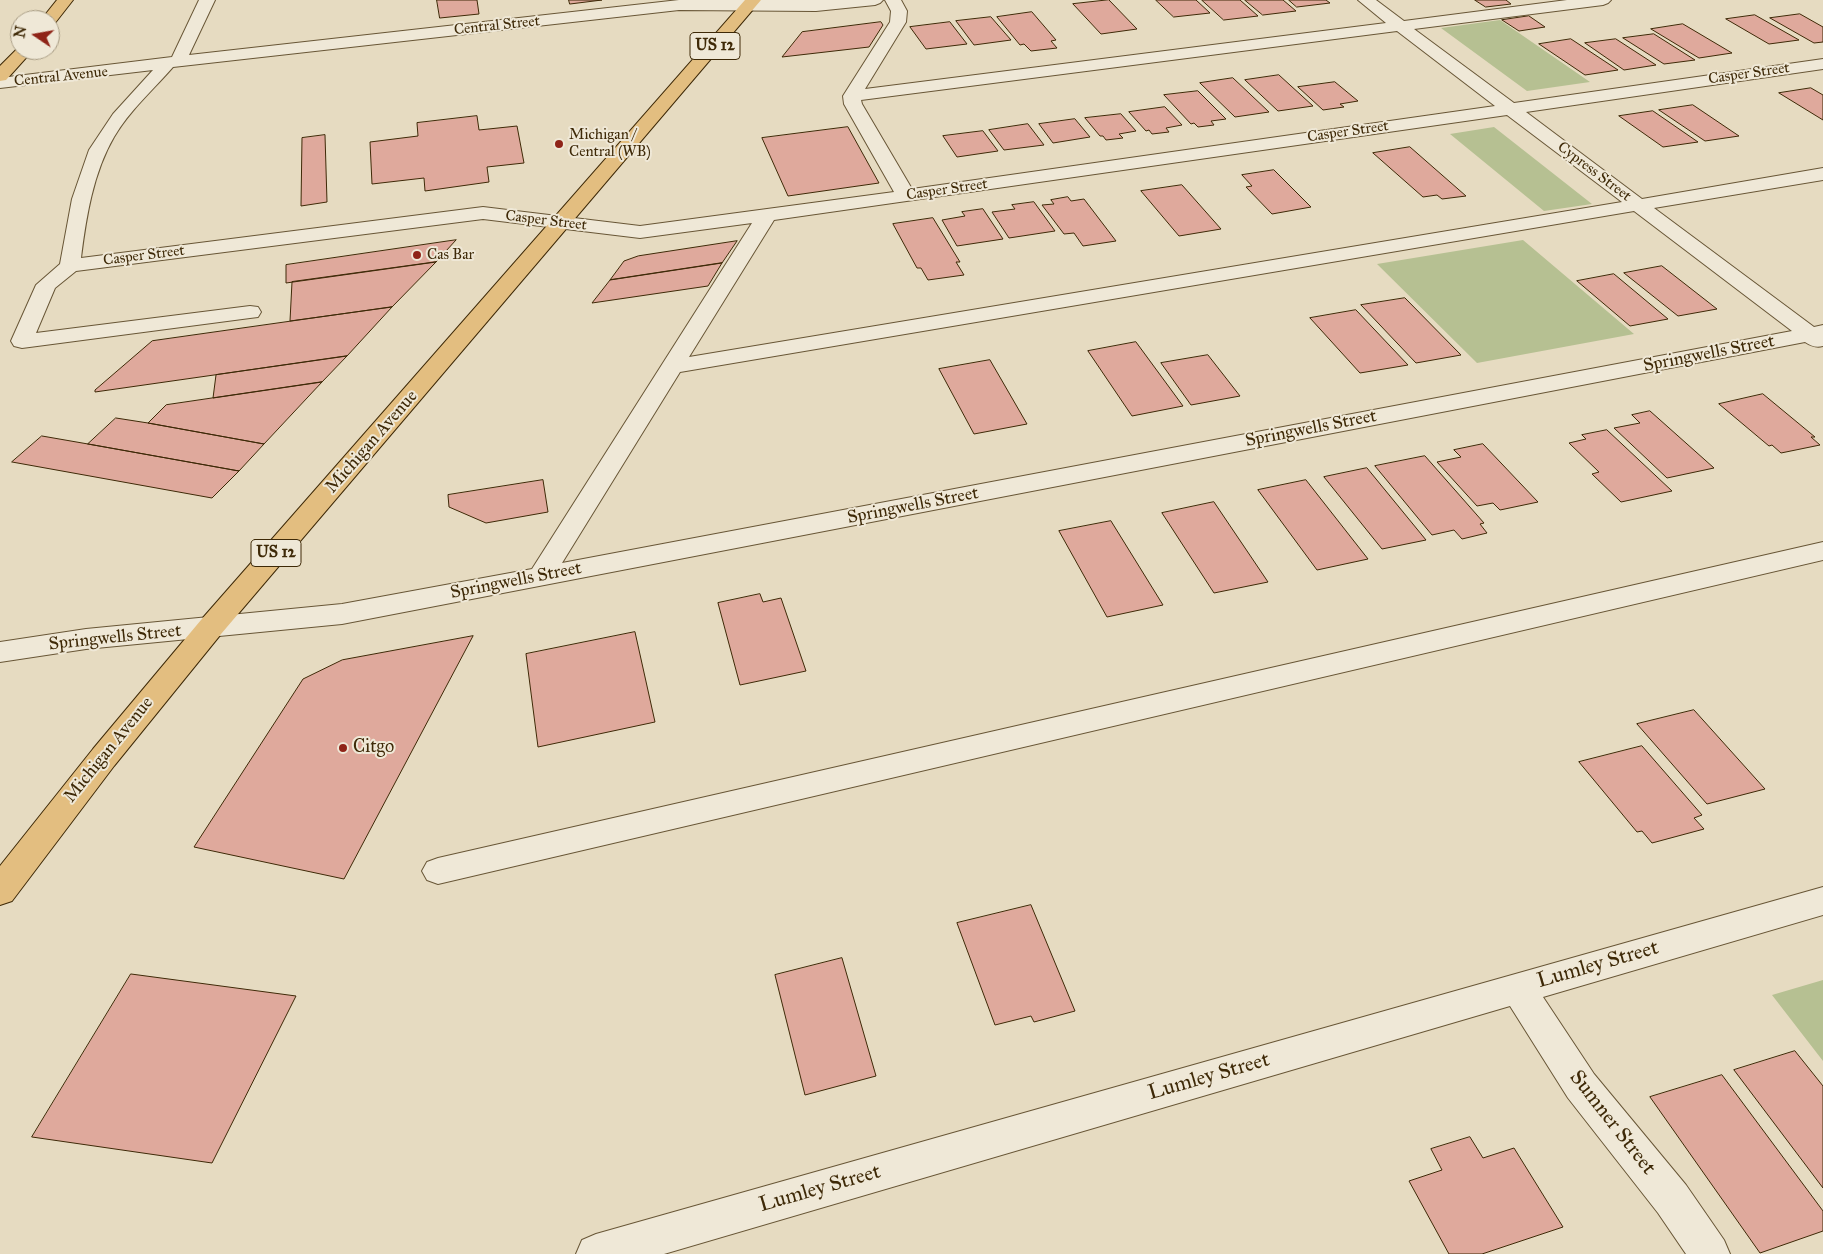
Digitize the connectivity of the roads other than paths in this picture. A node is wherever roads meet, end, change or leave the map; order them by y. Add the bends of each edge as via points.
1 (65, 0) edge
2 (207, 0) edge
3 (875, 0) edge
4 (892, 0) edge
5 (1366, 0) edge
6 (1603, 0) edge
7 (751, 3) edge
8 (57, 10) edge
9 (1400, 26) junction
10 (15, 60) edge
11 (173, 63) junction
12 (1823, 64) edge
13 (121, 70) joint
14 (0, 76) edge
15 (0, 83) edge
16 (852, 96) junction
17 (1511, 109) junction
18 (1823, 174) edge
19 (906, 196) junction
20 (1637, 204) junction
21 (767, 215) junction
22 (562, 223) junction
23 (70, 266) junction
24 (250, 312) dead end
25 (1819, 337) edge
26 (672, 367) junction
27 (1823, 551) edge
28 (541, 576) junction
29 (211, 627) junction
30 (0, 652) edge
31 (438, 871) dead end
32 (0, 891) edge
33 (1823, 901) edge
34 (1518, 989) junction
35 (596, 1254) edge
36 (1710, 1254) edge

1 - 8 main road
2 - 11 street
3 - 7 street, Central Street via 816,6
4 - 16 street via 898,11 898,22
5 - 9 street, Cypress Street
6 - 9 street
7 - 11 street, Central Street via 678,5
7 - 22 main road, Michigan Avenue / US 12
9 - 16 street
9 - 17 street, Cypress Street
10 - 14 main road
11 - 13 street, Central Street
11 - 23 street via 128,106 97,150
12 - 17 street, Casper Street
13 - 15 street, Central Avenue
16 - 19 street via 853,104
17 - 19 street, Casper Street
17 - 20 street, Cypress Street
18 - 20 street
19 - 21 street, Casper Street
20 - 25 street, Cypress Street
20 - 26 street
21 - 22 street, Casper Street via 640,232
21 - 26 street
22 - 23 street, Casper Street via 483,213
22 - 29 main road, Michigan Avenue / US 12
23 - 24 street via 46,284 22,341
25 - 28 street, Springwells Street
26 - 28 street
27 - 31 street
28 - 29 street, Springwells Street via 342,614
29 - 30 street, Springwells Street via 86,639
29 - 32 main road, Michigan Avenue / US 12 via 72,796
33 - 34 street, Lumley Street
34 - 35 street, Lumley Street
34 - 36 street, Sumner Street via 1581,1086 1672,1199

